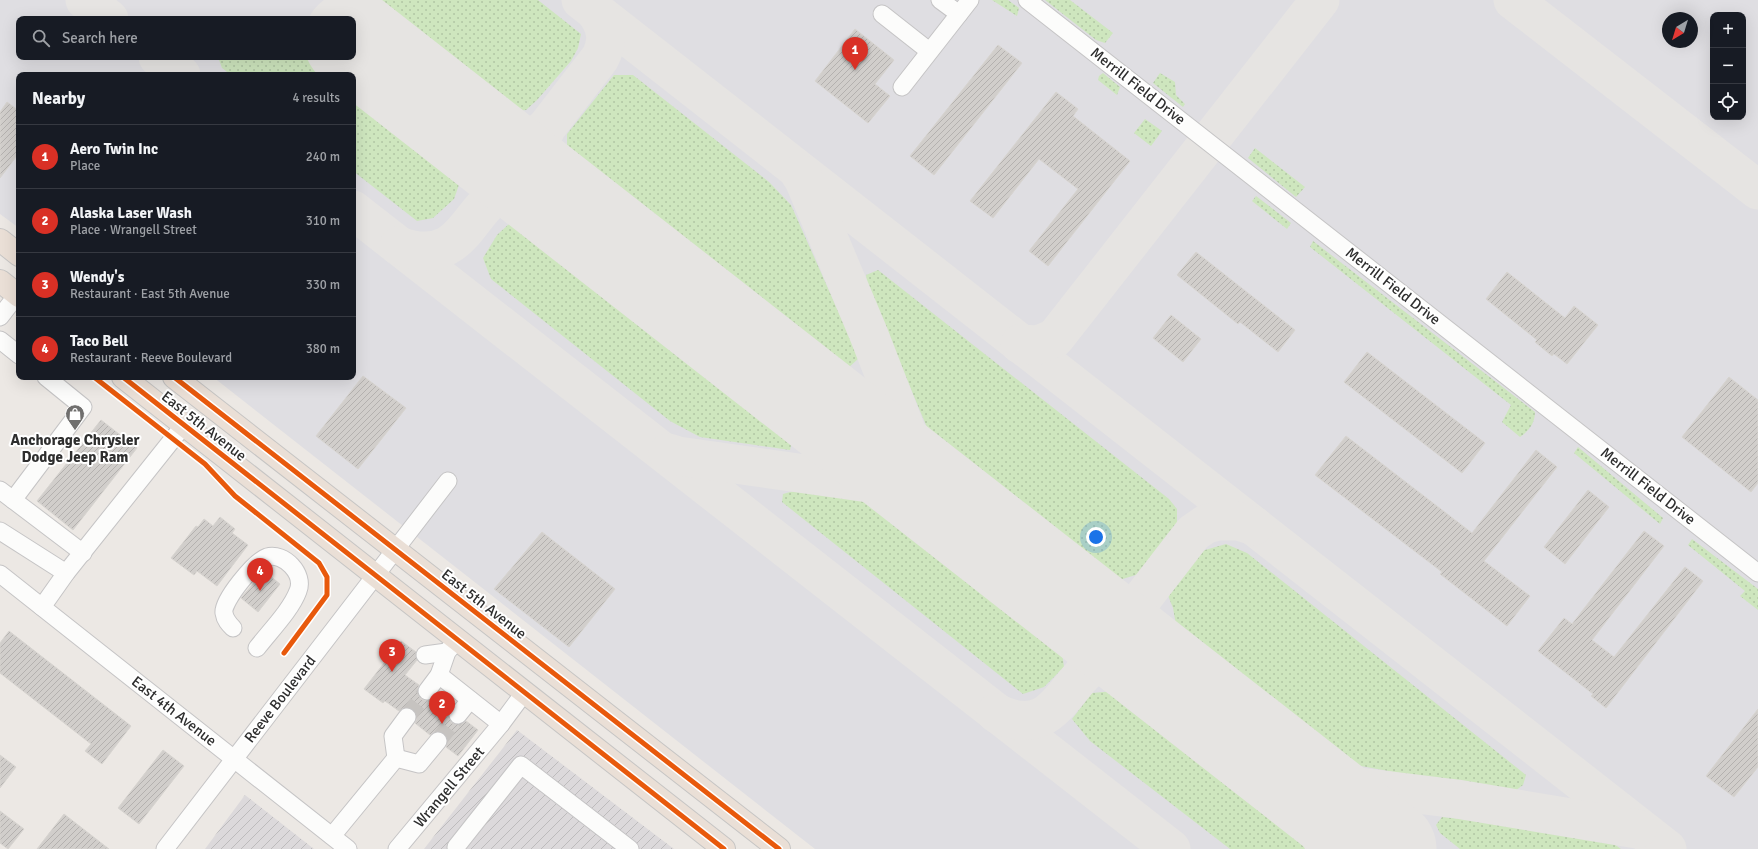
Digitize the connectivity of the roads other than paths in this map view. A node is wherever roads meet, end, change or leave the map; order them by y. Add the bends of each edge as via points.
1 (940, 0) edge
2 (970, 0) edge
3 (1027, 0) edge
4 (882, 14) dead end
5 (959, 14) junction
6 (929, 51) junction
7 (902, 87) dead end
8 (0, 240) edge
9 (16, 253) edge
10 (0, 281) edge
11 (16, 293) edge
12 (16, 297) edge
13 (0, 317) edge
14 (0, 340) edge
15 (16, 353) edge
16 (50, 380) edge
17 (127, 380) edge
18 (178, 380) edge
19 (184, 425) junction
20 (448, 482) dead end
21 (6, 494) edge
22 (0, 531) edge
23 (395, 550) junction
24 (83, 553) junction
25 (66, 573) junction
26 (1758, 573) edge
27 (0, 574) edge
28 (376, 576) junction
29 (42, 607) junction
30 (233, 628) dead end
31 (452, 646) junction
32 (257, 648) dead end
33 (425, 655) dead end
34 (439, 674) junction
35 (426, 691) tunnel mouth
36 (524, 693) junction
37 (470, 700) junction
38 (458, 715) tunnel mouth
39 (407, 717) tunnel mouth
40 (501, 724) junction
41 (438, 741) tunnel mouth
42 (396, 758) junction
43 (234, 759) junction
44 (332, 836) junction
45 (457, 848) edge
46 (165, 849) edge
47 (348, 849) edge
48 (397, 849) edge
49 (630, 849) edge
50 (724, 849) edge
51 (778, 849) edge

1 - 5 street
2 - 5 street
3 - 26 street, Merrill Field Drive
4 - 6 street
5 - 6 street
6 - 7 street
8 - 9 highway
10 - 11 highway
12 - 13 street
14 - 15 street
16 - 21 street via 83,407
17 - 19 highway, East 5th Avenue
18 - 23 highway, East 5th Avenue
19 - 24 street
19 - 28 highway, East 5th Avenue
20 - 23 street, Reeve Boulevard
21 - 24 street
22 - 25 street
23 - 28 street, Reeve Boulevard
23 - 51 highway, East 5th Avenue
24 - 25 street
25 - 29 street
27 - 29 street, East 4th Avenue
28 - 31 highway, East 5th Avenue
28 - 43 street, Reeve Boulevard
29 - 43 street, East 4th Avenue
30 - 32 street via 226,621 223,612 225,603 256,564 267,557 276,557 288,562 296,570 300,580 299,589 294,600
31 - 33 street
31 - 34 street
31 - 36 highway, East 5th Avenue
34 - 35 street
34 - 37 street
36 - 40 street, Wrangell Street
36 - 50 highway, East 5th Avenue
37 - 38 street
37 - 40 street
39 - 42 street via 393,736
40 - 48 street, Wrangell Street
41 - 42 street via 419,764
42 - 44 street
43 - 44 street, East 4th Avenue
43 - 46 street, Reeve Boulevard
44 - 47 street, East 4th Avenue
45 - 49 street via 521,765

